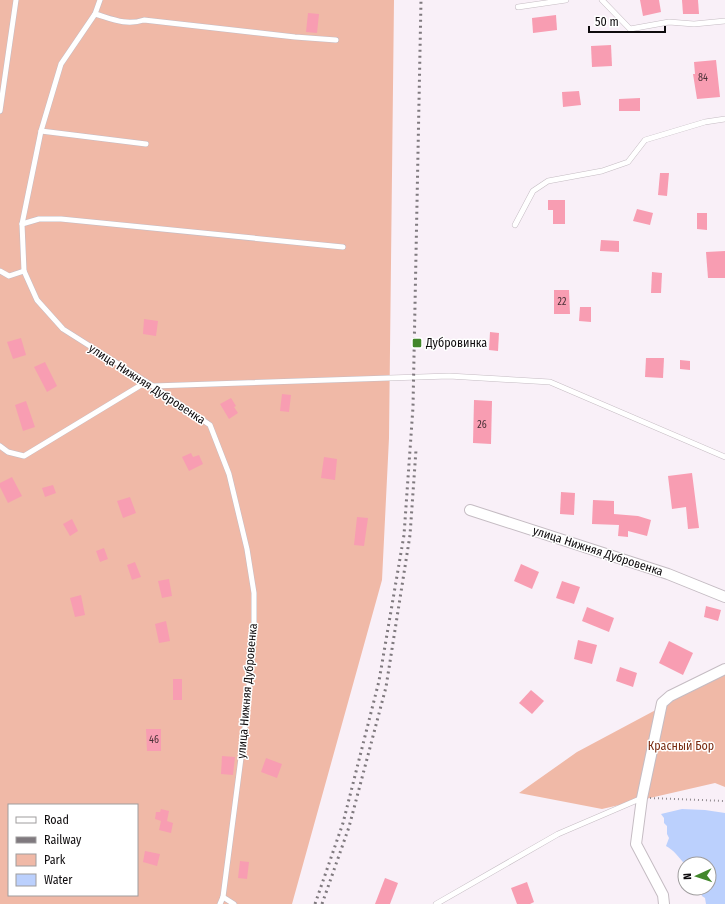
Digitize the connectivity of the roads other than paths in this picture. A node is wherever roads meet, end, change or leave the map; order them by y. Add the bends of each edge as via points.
1 (16, 0) edge
2 (100, 0) edge
3 (566, 0) edge
4 (602, 0) edge
5 (518, 7) dead end
6 (95, 14) junction
7 (725, 21) edge
8 (336, 40) dead end
9 (0, 111) edge
10 (725, 119) edge
11 (41, 131) junction
12 (146, 144) dead end
13 (22, 224) junction
14 (515, 225) dead end
15 (343, 247) dead end
16 (0, 271) edge
17 (24, 271) junction
18 (146, 382) junction
19 (153, 386) junction
20 (0, 446) edge
21 (725, 457) edge
22 (470, 510) dead end
23 (725, 597) edge
24 (725, 669) edge
25 (642, 798) junction
26 (223, 897) junction
27 (220, 904) edge
28 (234, 904) edge
29 (436, 904) edge
30 (664, 904) edge

1 - 9 lane
2 - 6 lane, улица Нижняя Дубровенка
3 - 5 lane
4 - 7 lane via 630,29 669,22 694,24
6 - 8 lane via 135,23 144,20
6 - 11 lane, улица Нижняя Дубровенка via 61,64
10 - 14 lane via 705,122 645,140 628,162 602,171 548,181 533,191
11 - 12 lane
11 - 13 lane, улица Нижняя Дубровенка
13 - 15 lane via 39,219 62,219
13 - 17 lane, улица Нижняя Дубровенка
16 - 17 lane via 9,276
17 - 18 lane, улица Нижняя Дубровенка via 36,300 63,329
18 - 19 lane, улица Нижняя Дубровенка
18 - 20 lane via 24,456 8,452
19 - 21 lane via 449,376 550,382
19 - 26 lane, улица Нижняя Дубровенка via 210,425 229,474 247,549 254,593 254,634 246,719
22 - 23 street, улица Нижняя Дубровенка via 668,574
24 - 25 street via 670,696 662,703
25 - 29 lane via 558,834
25 - 30 street via 636,844 663,895
26 - 27 lane, улица Нижняя Дубровенка
26 - 28 lane

